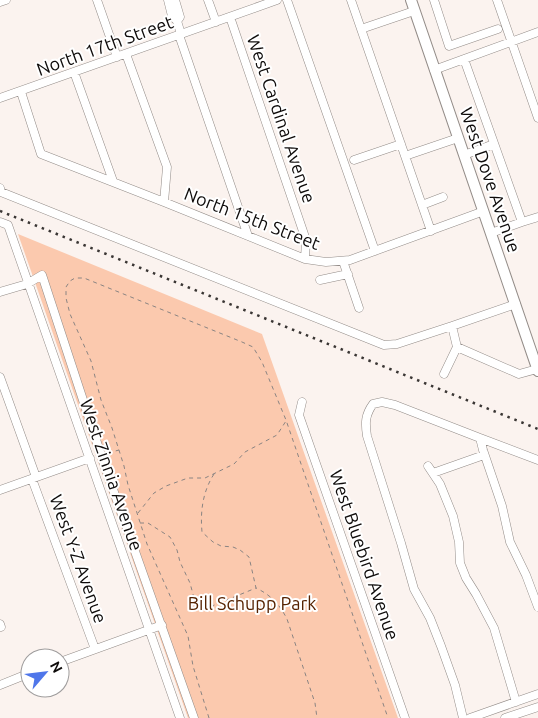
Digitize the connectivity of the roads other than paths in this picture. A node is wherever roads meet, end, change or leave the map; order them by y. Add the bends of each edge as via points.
1 (6, 0) edge
2 (97, 0) edge
3 (168, 0) edge
4 (174, 0) edge
5 (208, 0) edge
6 (277, 0) edge
7 (287, 0) edge
8 (351, 0) edge
9 (411, 0) edge
10 (434, 0) edge
11 (497, 0) edge
12 (0, 2) edge
13 (414, 11) junction
14 (230, 17) junction
15 (177, 21) junction
16 (216, 22) junction
17 (361, 29) junction
18 (498, 29) dead end
19 (538, 32) edge
20 (180, 34) junction
21 (472, 38) junction
22 (511, 42) junction
23 (126, 54) junction
24 (478, 54) junction
25 (117, 57) junction
26 (464, 59) junction
27 (434, 70) junction
28 (74, 72) junction
29 (21, 92) junction
30 (0, 98) edge
31 (538, 118) edge
32 (458, 138) junction
33 (401, 144) junction
34 (494, 144) junction
35 (464, 155) junction
36 (405, 156) junction
37 (354, 160) dead end
38 (113, 182) junction
39 (0, 188) edge
40 (443, 197) dead end
41 (164, 202) junction
42 (422, 205) junction
43 (484, 212) junction
44 (538, 216) edge
45 (0, 222) edge
46 (522, 222) junction
47 (431, 230) junction
48 (491, 234) junction
49 (248, 236) junction
50 (375, 251) junction
51 (305, 260) junction
52 (343, 260) junction
53 (348, 274) junction
54 (320, 280) dead end
55 (27, 284) junction
56 (0, 292) edge
57 (516, 304) junction
58 (358, 308) dead end
59 (452, 326) junction
60 (458, 347) junction
61 (537, 365) edge
62 (444, 374) dead end
63 (0, 377) edge
64 (302, 402) dead end
65 (480, 438) junction
66 (484, 455) junction
67 (90, 458) junction
68 (538, 460) edge
69 (428, 466) dead end
70 (433, 473) junction
71 (34, 478) junction
72 (0, 490) edge
73 (538, 606) edge
74 (162, 625) junction
75 (150, 629) junction
76 (95, 649) junction
77 (70, 658) edge
78 (20, 678) edge
79 (0, 685) edge
80 (538, 694) edge
81 (516, 702) junction
82 (538, 707) edge
83 (180, 718) edge
84 (194, 718) edge
85 (405, 718) edge
86 (463, 718) edge
87 (470, 718) edge
88 (505, 718) edge

1 - 12 street
2 - 25 street
3 - 15 street via 172,16
4 - 15 street via 180,17
5 - 16 street
6 - 14 street, North 17th Street
7 - 50 street
8 - 17 street
9 - 13 main road, West Dove Avenue
10 - 21 street via 449,46
11 - 22 street
13 - 17 street
13 - 27 main road, West Dove Avenue
14 - 16 street, North 17th Street
14 - 51 street, West Cardinal Avenue via 306,240
15 - 20 street
16 - 20 street, North 17th Street
17 - 33 street
18 - 21 street
19 - 22 street
20 - 23 street, North 17th Street
20 - 49 street
21 - 24 street
22 - 24 street
22 - 31 street
23 - 25 street, North 17th Street
23 - 41 street via 167,167
24 - 26 street
25 - 28 street, North 17th Street
26 - 27 street
26 - 34 street
27 - 32 main road, West Dove Avenue
28 - 29 street, North 17th Street
28 - 38 street
29 - 30 street, North 17th Street
29 - 38 street, North 15th Street via 41,154
32 - 35 main road, West Dove Avenue
32 - 36 street
33 - 36 street
33 - 37 street
34 - 35 street
34 - 46 street
35 - 43 main road, West Dove Avenue
36 - 42 street
38 - 41 street, North 15th Street
39 - 59 street via 2,192 36,206 384,345 397,344
40 - 42 street
41 - 49 street, North 15th Street
42 - 47 street
43 - 47 street, North 15th Street
43 - 48 main road, West Dove Avenue
44 - 46 street
45 - 55 street, West Zinnia Avenue via 8,225
46 - 48 street
47 - 50 street, North 15th Street
48 - 57 main road, West Dove Avenue
49 - 51 street, North 15th Street
50 - 52 street, North 15th Street
51 - 52 street, North 15th Street
52 - 53 street
53 - 54 street
53 - 58 street
55 - 56 street
55 - 67 street, West Zinnia Avenue
55 - 74 street via 42,275
57 - 59 street
57 - 61 main road, West Dove Avenue
59 - 60 street
60 - 61 street via 519,374
60 - 62 street
63 - 71 street, West Y-Z Avenue
64 - 85 street, West Bluebird Avenue via 299,414
65 - 66 street
65 - 68 street
65 - 86 street via 382,402 373,404 365,423 414,589 430,618 455,685
66 - 70 street
66 - 73 street via 502,506 510,542
67 - 71 street
67 - 75 street, West Zinnia Avenue
69 - 70 street
70 - 81 street via 453,516 460,563 494,628
71 - 72 street
71 - 76 street, West Y-Z Avenue
74 - 75 street
74 - 84 street
75 - 76 street
75 - 83 street, West Zinnia Avenue
76 - 77 street
78 - 79 street
80 - 81 street
81 - 87 street
82 - 88 street

